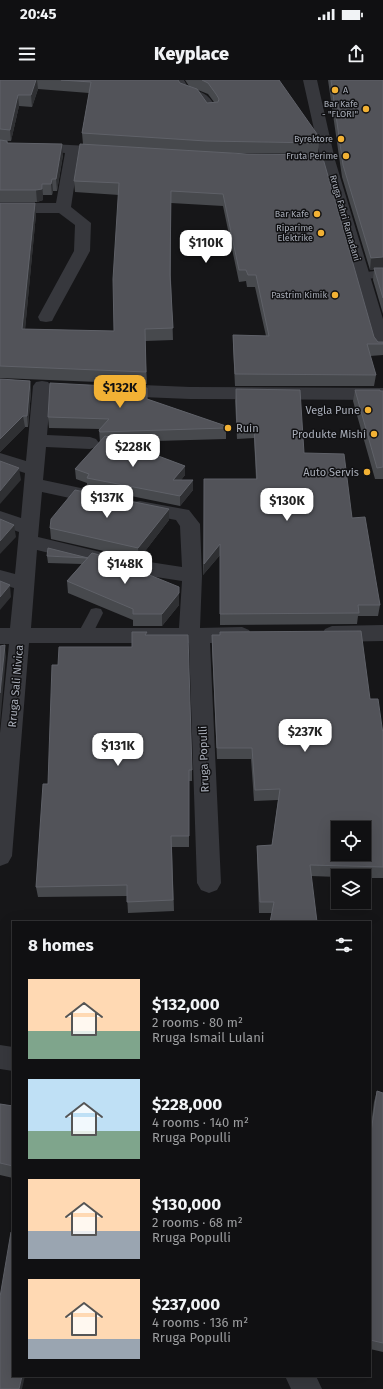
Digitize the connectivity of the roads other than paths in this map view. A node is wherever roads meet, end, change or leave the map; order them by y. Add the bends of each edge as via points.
1 (179, 80) edge
2 (310, 80) edge
3 (212, 111) edge
4 (18, 146) edge
5 (72, 148) junction
6 (118, 151) edge
7 (328, 160) junction
8 (283, 161) edge
9 (0, 208) edge
10 (63, 208) junction
11 (383, 274) edge
12 (362, 276) junction
13 (46, 317) dead end
14 (380, 330) edge
15 (383, 348) edge
16 (43, 386) dead end
17 (104, 389) edge
18 (383, 394) edge
19 (38, 442) junction
20 (90, 444) dead end
21 (0, 458) edge
22 (35, 476) junction
23 (0, 518) edge
24 (30, 533) junction
25 (192, 576) junction
26 (0, 577) edge
27 (25, 581) junction
28 (96, 613) dead end
29 (383, 633) edge
30 (314, 634) edge
31 (194, 635) junction
32 (260, 635) edge
33 (0, 636) edge
34 (20, 637) junction
35 (84, 637) junction
36 (6, 735) edge
37 (0, 848) edge
38 (208, 883) dead end
39 (0, 1057) edge
40 (12, 1059) edge
41 (301, 1377) edge
42 (307, 1389) edge

1 - 3 lane via 185,91 203,95 210,103
2 - 7 street, Rruga Fahri Ramadani
4 - 5 street
5 - 6 street
5 - 10 street
7 - 8 street, Rruga Fahri Ramadani
7 - 12 street, Rruga Fahri Ramadani
9 - 10 street
10 - 13 street via 83,223 82,251
11 - 12 lane, Rruga Fahri Ramadani
12 - 14 street, Rruga Fahri Ramadani
14 - 15 street, Rruga Fahri Ramadani
16 - 19 street, Rruga Sali Nivica
17 - 18 street via 190,393
19 - 20 street
19 - 22 street, Rruga Sali Nivica
21 - 22 street via 25,467
22 - 24 street, Rruga Sali Nivica
22 - 25 street, Rruga Populli via 182,515 190,524
23 - 24 street via 19,525
24 - 25 street via 130,566
24 - 27 street, Rruga Sali Nivica
25 - 31 street, Rruga Populli
26 - 27 street via 12,581
27 - 34 street, Rruga Sali Nivica
28 - 35 lane
29 - 30 street
31 - 32 street
31 - 35 street
31 - 38 street, Rruga Populli
33 - 34 street, Rruga Sali Nivica
34 - 35 street
34 - 36 street, Rruga Sali Nivica
36 - 37 street, Rruga Sali Nivica
39 - 40 street
41 - 42 street

